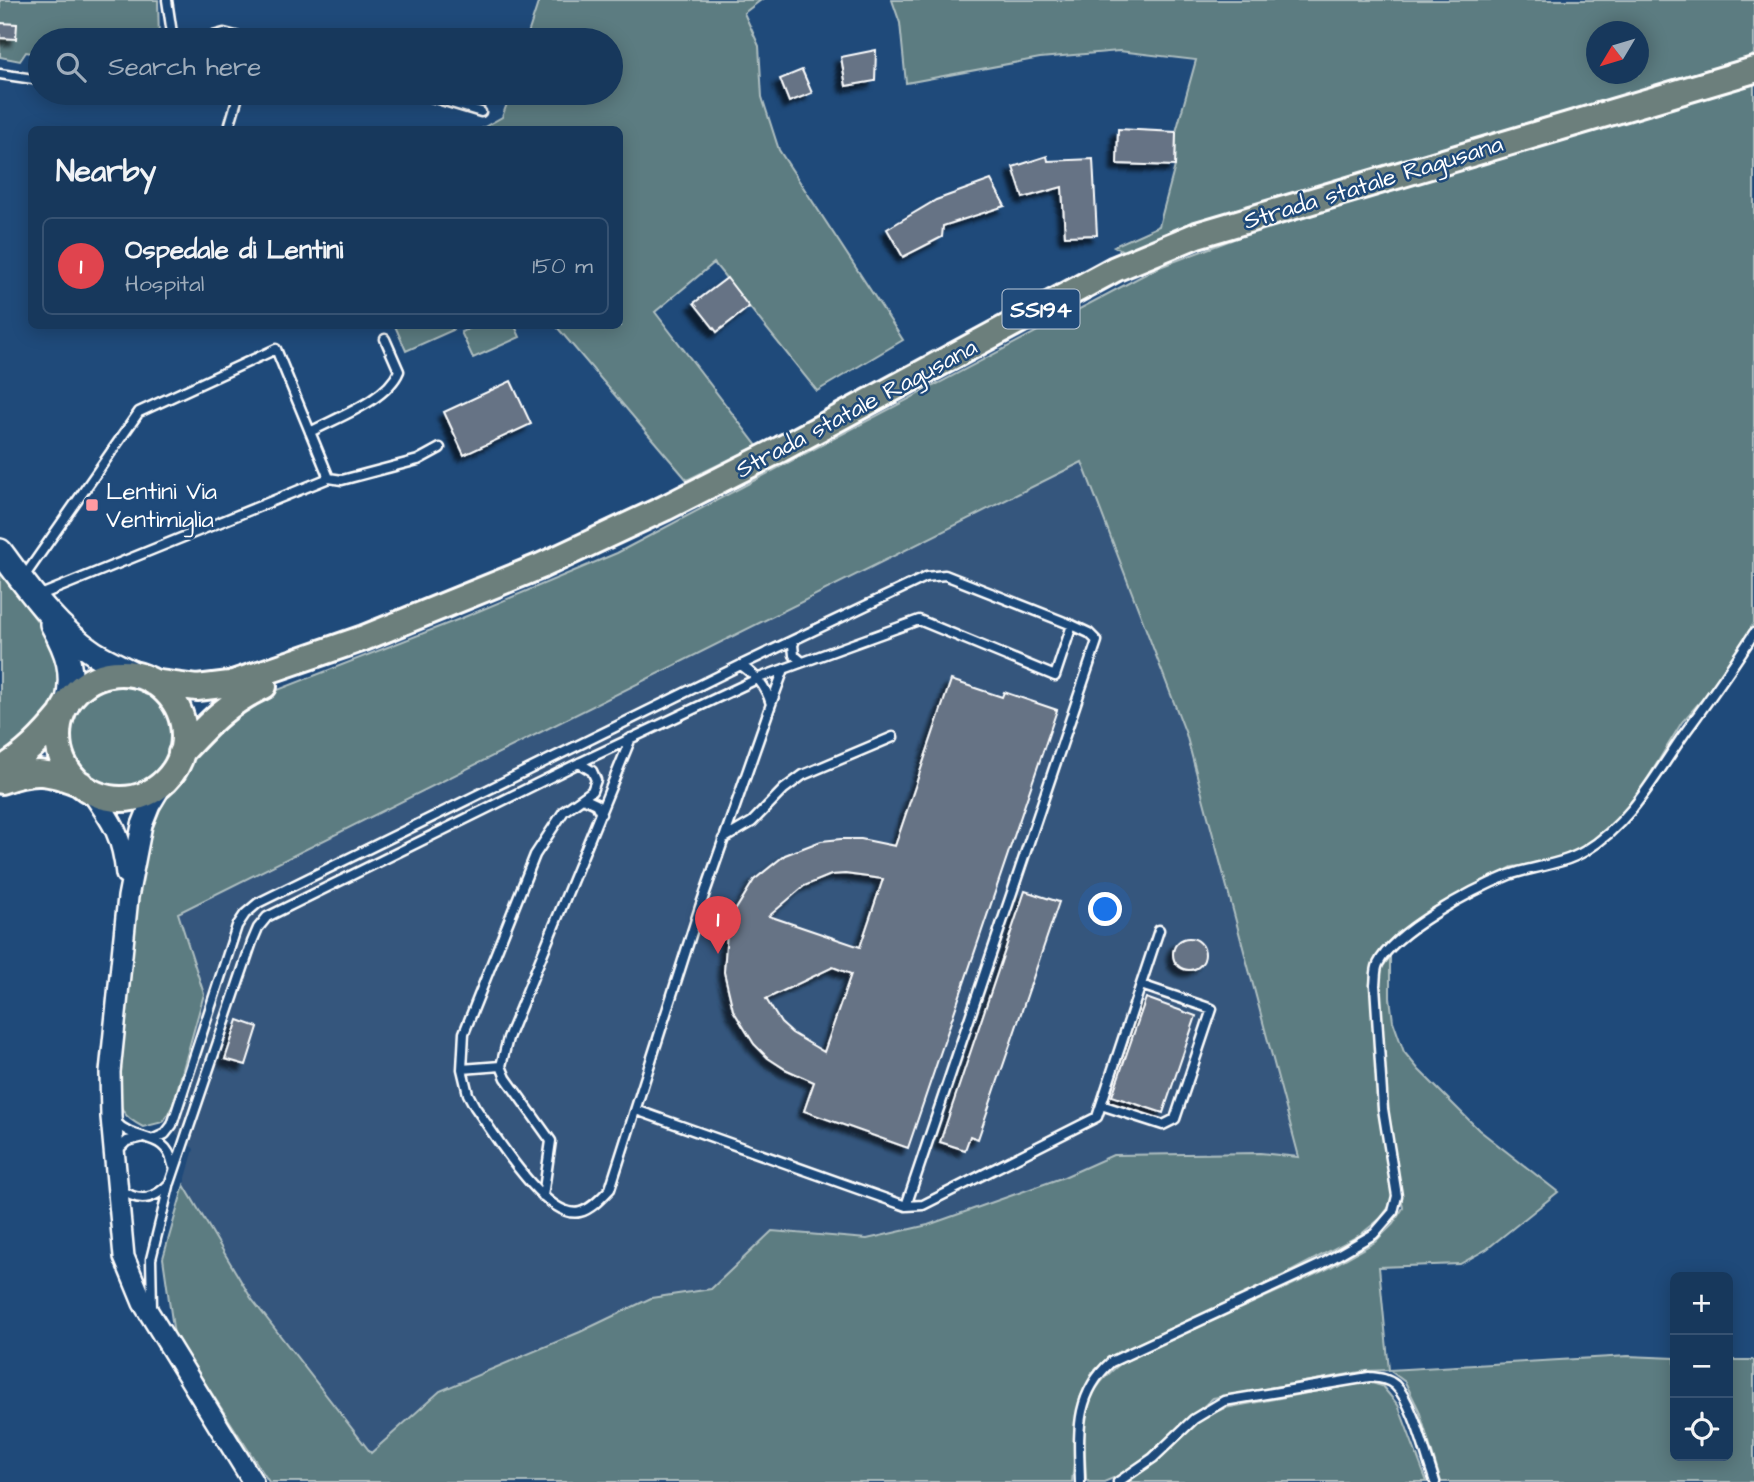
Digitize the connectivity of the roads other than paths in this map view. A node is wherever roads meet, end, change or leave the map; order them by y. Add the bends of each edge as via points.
1 (167, 0) edge
2 (171, 28) edge
3 (1752, 68) edge
4 (0, 74) edge
5 (28, 78) edge
6 (236, 105) edge
7 (456, 105) edge
8 (481, 113) dead end
9 (230, 124) dead end
10 (385, 338) dead end
11 (310, 432) junction
12 (440, 448) dead end
13 (329, 478) junction
14 (0, 551) edge
15 (32, 593) junction
16 (1072, 625) junction
17 (1754, 633) edge
18 (363, 638) junction
19 (795, 640) junction
20 (802, 662) junction
21 (741, 666) junction
22 (784, 669) junction
23 (759, 678) junction
24 (145, 679) junction
25 (771, 704) junction
26 (64, 709) junction
27 (893, 737) dead end
28 (631, 738) junction
29 (181, 753) junction
30 (579, 763) junction
31 (0, 770) edge
32 (165, 780) junction
33 (0, 781) edge
34 (85, 787) junction
35 (583, 798) junction
36 (601, 814) junction
37 (723, 839) junction
38 (128, 897) junction
39 (1159, 930) dead end
40 (1141, 985) junction
41 (501, 1066) junction
42 (462, 1069) junction
43 (1101, 1105) junction
44 (636, 1110) junction
45 (111, 1117) junction
46 (143, 1137) junction
47 (154, 1139) junction
48 (116, 1153) junction
49 (174, 1168) junction
50 (170, 1183) junction
51 (117, 1186) junction
52 (543, 1196) junction
53 (906, 1206) junction
54 (153, 1321) junction
55 (253, 1482) edge
56 (1080, 1482) edge
57 (1118, 1482) edge
58 (1434, 1482) edge

1 - 2 lane
3 - 18 main road, Strada statale Ragusana / SS194 via 1197,235 1115,269 665,508 541,566
4 - 5 lane
6 - 9 lane
7 - 8 lane
10 - 11 lane via 399,371 395,381 382,394
11 - 13 lane
11 - 15 lane via 276,349 139,412
12 - 13 lane via 418,460 367,474
13 - 15 lane
14 - 15 main road
15 - 24 main road via 93,652
15 - 26 main road via 62,642 71,670
16 - 19 lane via 945,575 926,578
16 - 20 lane via 1055,676 919,620
16 - 53 lane via 1097,641
17 - 56 lane via 1637,804 1614,830 1576,856 1487,885 1413,928 1387,951 1376,970 1375,985 1383,1109 1397,1196 1393,1212 1374,1234 1322,1264 1125,1354 1098,1373 1081,1411
18 - 24 main road via 230,684 197,688
18 - 29 main road via 236,699
19 - 20 lane via 794,655
19 - 21 lane
20 - 22 lane
21 - 23 lane
21 - 47 lane via 258,903 237,926 172,1125
22 - 23 lane
22 - 25 lane
23 - 25 lane
23 - 28 lane
24 - 26 main road via 116,673 94,679 77,691
24 - 29 main road via 169,696 180,715 184,731
25 - 37 lane
26 - 31 main road via 37,743
26 - 34 main road via 58,730 60,752 69,772
27 - 37 lane via 803,775 752,822
28 - 30 lane
28 - 36 lane
29 - 32 main road
30 - 35 lane via 592,771 596,780
30 - 49 lane via 267,918 252,942
32 - 34 main road via 148,793 127,799 110,798
32 - 38 street via 142,825
33 - 34 main road via 27,772 46,773
34 - 38 street via 116,827 124,849
35 - 36 lane via 596,804
35 - 42 lane via 564,811 535,855 464,1033
36 - 41 lane via 508,1038
37 - 44 lane
38 - 45 street via 110,1072
39 - 40 lane
40 - 43 lane
40 - 43 lane via 1212,1009 1175,1119 1163,1125
41 - 42 lane
41 - 52 lane via 551,1141
42 - 52 lane via 475,1107
43 - 53 lane via 1097,1117 923,1205
44 - 52 lane via 610,1189 595,1204 580,1212 564,1211
44 - 53 lane
45 - 46 lane
45 - 48 street
46 - 47 lane
46 - 48 lane via 127,1141
47 - 49 lane via 171,1156
48 - 51 street
49 - 50 lane
50 - 51 lane via 159,1195 144,1199 129,1196
50 - 54 lane via 151,1259
51 - 54 street via 124,1257
54 - 55 street
57 - 58 lane via 1153,1458 1194,1419 1224,1401 1369,1377 1385,1379 1400,1392

